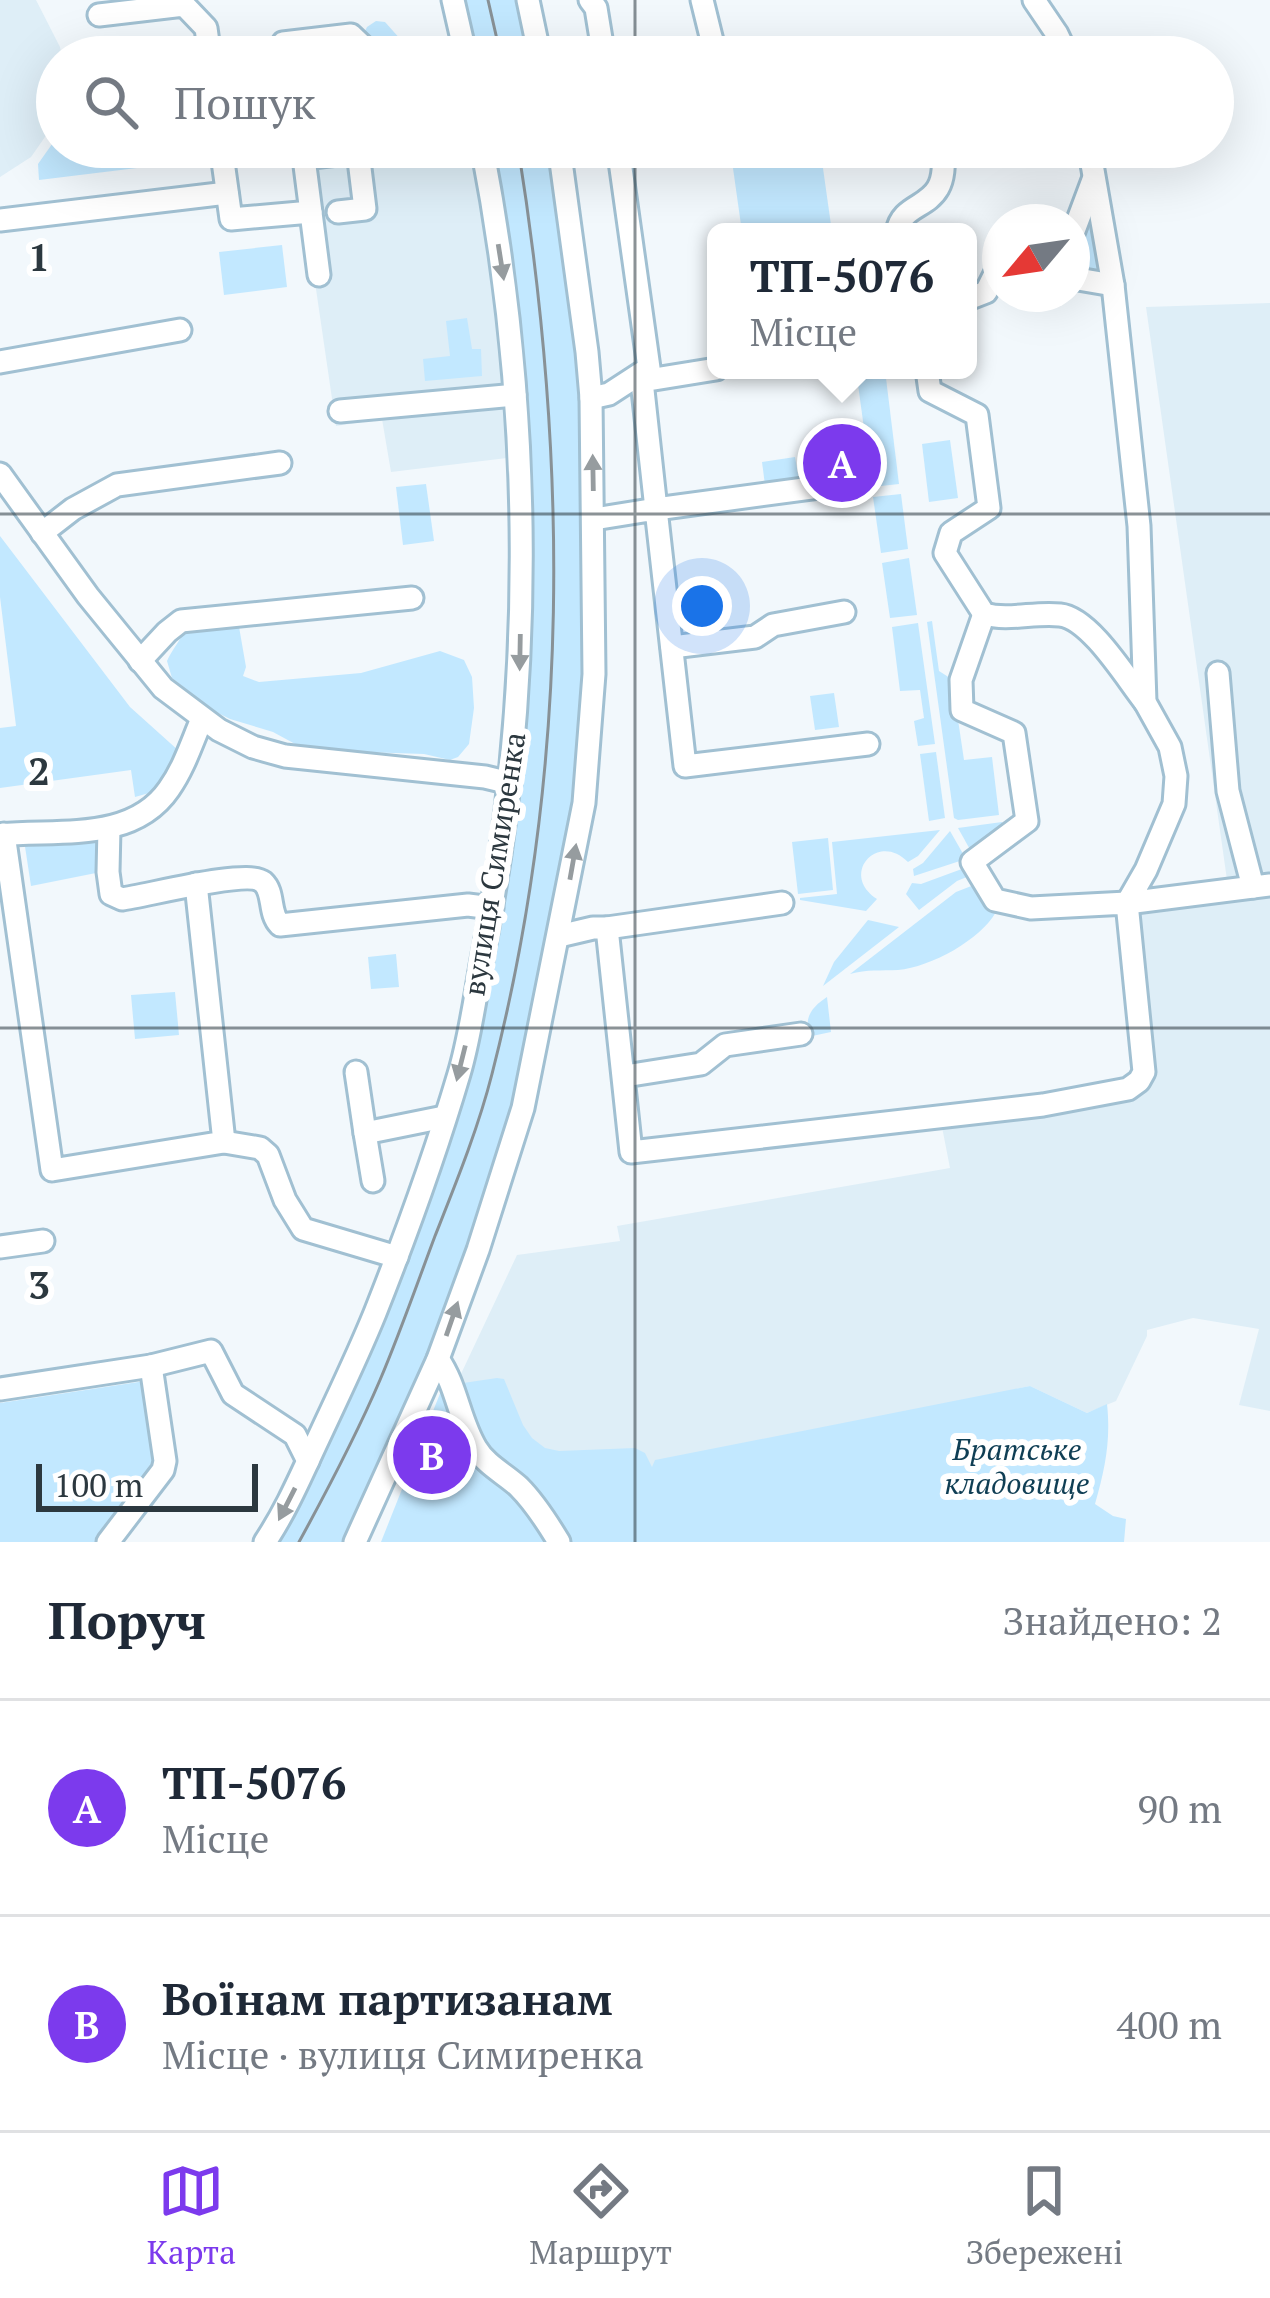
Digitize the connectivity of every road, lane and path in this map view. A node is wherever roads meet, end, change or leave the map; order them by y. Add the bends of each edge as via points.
1 (453, 0) edge
2 (528, 0) edge
3 (590, 0) edge
4 (702, 0) edge
5 (1034, 0) edge
6 (99, 15) dead end
7 (207, 36) edge
8 (461, 36) edge
9 (536, 36) edge
10 (601, 36) edge
11 (711, 36) edge
12 (1059, 36) edge
13 (224, 168) edge
14 (305, 168) edge
15 (360, 168) edge
16 (485, 168) edge
17 (562, 168) edge
18 (621, 168) edge
19 (945, 168) edge
20 (1092, 168) edge
21 (1094, 178) junction
22 (227, 193) junction
23 (1084, 204) edge
24 (311, 212) junction
25 (338, 212) dead end
26 (0, 220) edge
27 (900, 223) edge
28 (319, 275) dead end
29 (1090, 281) edge
30 (1112, 285) junction
31 (181, 330) dead end
32 (0, 362) edge
33 (707, 370) edge
34 (928, 379) edge
35 (515, 395) junction
36 (591, 398) junction
37 (340, 411) dead end
38 (280, 463) dead end
39 (0, 474) edge
40 (834, 485) dead end
41 (656, 509) junction
42 (594, 519) junction
43 (42, 533) junction
44 (412, 598) dead end
45 (844, 612) dead end
46 (984, 614) junction
47 (672, 647) junction
48 (140, 661) junction
49 (1218, 673) dead end
50 (1145, 702) junction
51 (202, 719) junction
52 (868, 744) dead end
53 (510, 783) junction
54 (109, 828) junction
55 (2, 835) edge
56 (196, 884) junction
57 (1261, 886) edge
58 (1126, 903) junction
59 (782, 904) dead end
60 (7, 905) edge
61 (492, 908) junction
62 (608, 928) junction
63 (560, 935) junction
64 (801, 1034) dead end
65 (356, 1072) dead end
66 (625, 1076) junction
67 (445, 1117) junction
68 (365, 1133) junction
69 (224, 1142) junction
70 (373, 1181) dead end
71 (43, 1241) dead end
72 (0, 1246) edge
73 (397, 1258) junction
74 (438, 1359) junction
75 (151, 1366) junction
76 (0, 1389) edge
77 (308, 1461) junction
78 (108, 1542) edge
79 (265, 1542) edge
80 (355, 1542) edge
81 (559, 1542) edge

1 - 8 street
2 - 9 street
3 - 10 street
4 - 11 street
5 - 12 street
6 - 7 street via 184,5
13 - 22 street
14 - 24 street
15 - 25 street via 365,209
16 -> 35 street, вулиця Симиренка
17 - 36 street
18 - 36 street via 649,368
19 - 27 street via 930,200
20 - 21 street
21 - 23 street
21 - 30 street
22 - 24 street via 231,219
22 - 26 street
24 - 28 street
29 - 30 street
30 - 50 street via 1139,526
31 - 32 street
33 - 41 street via 642,381
34 - 46 street via 930,391 977,415 989,508 951,533 945,553
35 - 37 street
35 -> 53 street, вулиця Симиренка via 520,640
42 -> 36 street
38 - 43 street via 117,485
39 - 43 street
40 - 41 street
41 - 42 street
41 - 47 street
63 -> 42 street via 584,803
43 - 48 street
44 - 48 street via 181,621
45 - 47 street via 772,625 755,637
46 - 50 street via 1064,614 1089,630
46 - 58 street via 961,680 962,710 1014,733 1027,821 972,862 995,900 1031,908
47 - 52 street via 686,766
48 - 51 street
49 - 57 street via 1228,791
50 - 58 street via 1170,747 1174,804
51 - 53 street via 286,756
51 - 54 street via 160,800
53 - 61 street, вулиця Симиренка
54 - 55 street
54 - 56 street via 108,884 116,897
55 - 60 street
56 - 61 street via 264,883 280,925
56 - 69 street
57 - 58 street
58 - 66 street via 1144,1072 1128,1089 632,1152
59 - 62 street
60 - 69 street via 52,1171
61 -> 67 street, вулиця Симиренка
62 - 63 street
62 - 66 street
74 -> 63 street via 523,1108
64 - 66 street via 725,1045 701,1064
65 - 68 street
67 - 68 street
67 - 73 street, вулиця Симиренка
68 - 70 street
69 - 73 street via 268,1155 303,1228
71 - 72 street
73 - 77 street, вулиця Симиренка
74 - 80 street
74 - 81 street via 476,1448 542,1513
75 - 76 street
75 - 77 street via 211,1351 233,1394 295,1436
75 - 78 street via 163,1470
77 -> 79 street, вулиця Симиренка

